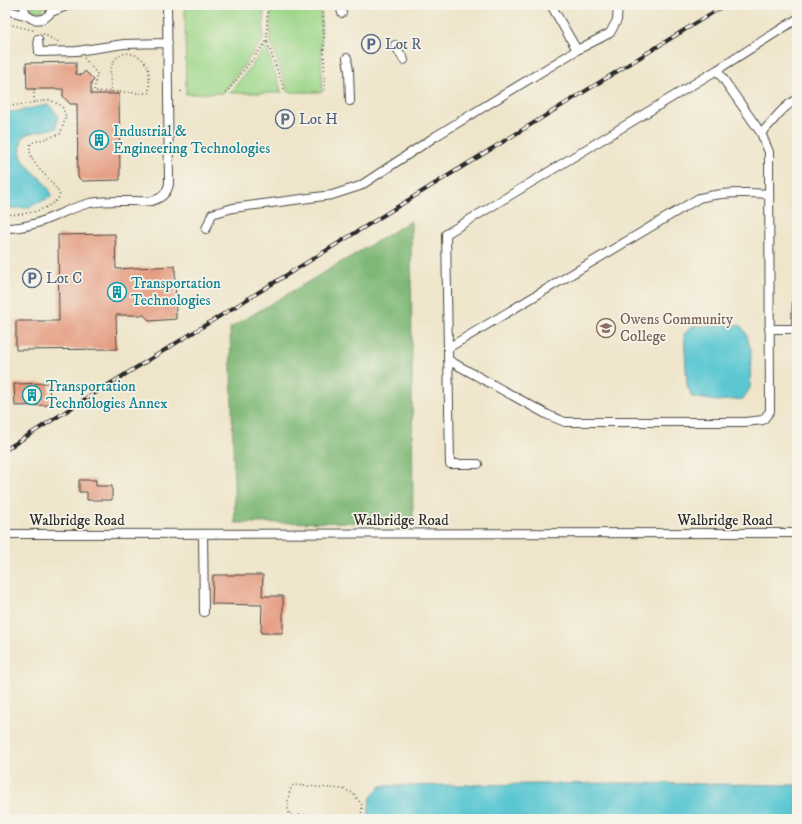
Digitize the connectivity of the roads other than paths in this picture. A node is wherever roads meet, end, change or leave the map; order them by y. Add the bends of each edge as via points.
1 (24, 5) edge
2 (69, 5) edge
3 (167, 5) edge
4 (551, 5) edge
5 (618, 5) edge
6 (52, 8) edge
7 (5, 10) edge
8 (28, 16) junction
9 (797, 19) edge
10 (38, 39) dead end
11 (168, 43) junction
12 (395, 45) dead end
13 (577, 50) junction
14 (346, 58) dead end
15 (404, 60) dead end
16 (716, 70) junction
17 (797, 99) edge
18 (350, 101) dead end
19 (761, 133) junction
20 (769, 194) junction
21 (5, 228) edge
22 (206, 229) dead end
23 (797, 294) edge
24 (769, 329) junction
25 (797, 329) edge
26 (448, 348) junction
27 (448, 360) junction
28 (478, 464) dead end
29 (797, 533) edge
30 (5, 534) edge
31 (203, 534) junction
32 (204, 612) dead end

1 - 8 street
2 - 6 street
3 - 11 street
4 - 13 street
5 - 13 street via 617,20 610,33
6 - 8 street via 42,20
7 - 8 street
9 - 16 street
10 - 11 street via 39,52 77,51 124,44
11 - 21 street via 169,184 164,195 152,201 92,203 38,224
12 - 15 street
13 - 22 street via 436,136 360,186 332,195 233,208 212,214
14 - 18 street via 350,71
16 - 19 street
16 - 26 street via 446,234
17 - 19 street via 778,112
19 - 20 street via 769,152
20 - 24 street
20 - 26 street via 739,192 699,198
23 - 25 street
24 - 25 street
24 - 27 street via 770,411 763,420 745,422 566,422 548,415
26 - 27 street
27 - 28 street via 450,464
29 - 31 street, Walbridge Road
30 - 31 street, Walbridge Road
31 - 32 street

